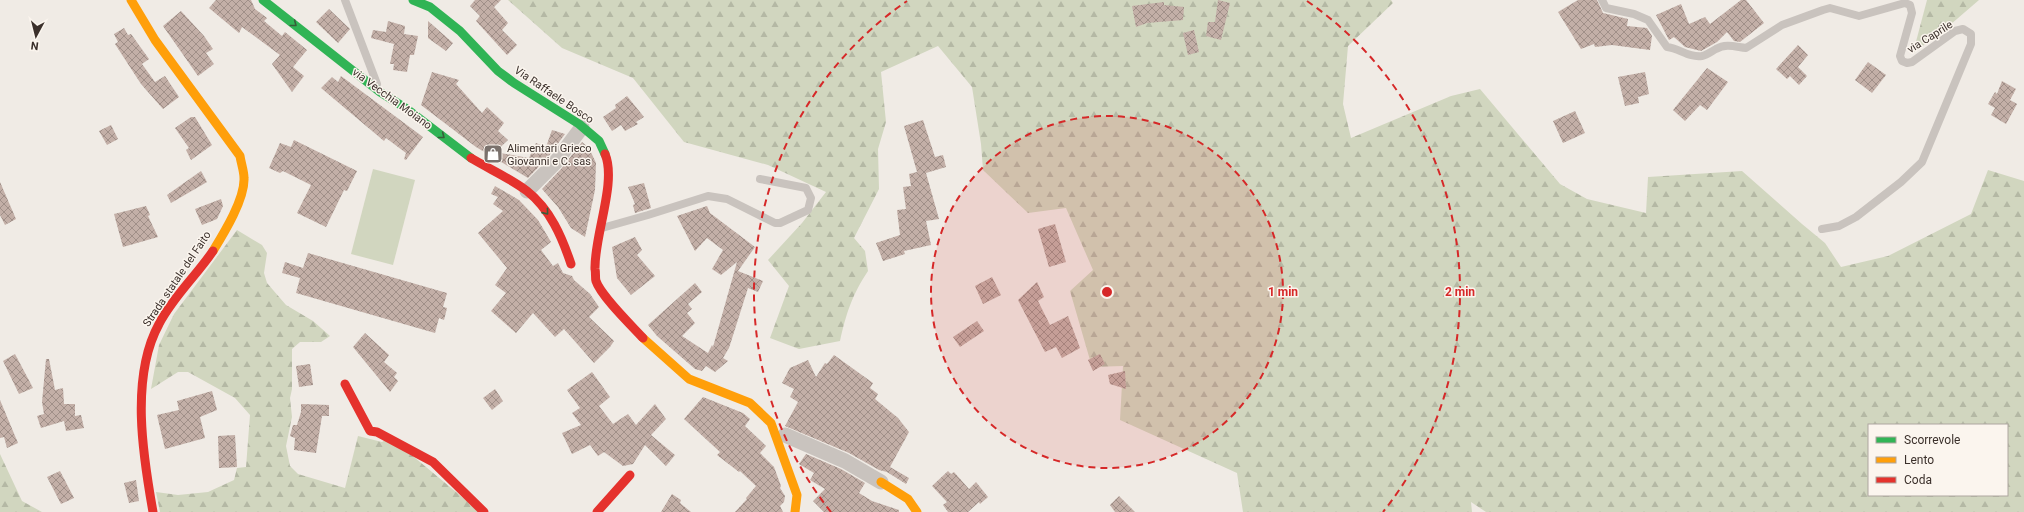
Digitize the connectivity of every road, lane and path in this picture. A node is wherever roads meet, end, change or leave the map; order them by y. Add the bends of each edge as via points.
1 (131, 0) edge
2 (263, 0) edge
3 (345, 0) edge
4 (413, 0) edge
5 (1602, 0) edge
6 (380, 92) junction
7 (582, 127) junction
8 (760, 179) dead end
9 (527, 191) junction
10 (600, 228) junction
11 (1822, 229) dead end
12 (572, 264) dead end
13 (345, 384) dead end
14 (785, 435) dead end
15 (630, 476) dead end
16 (881, 482) joint
17 (153, 512) edge
18 (484, 512) edge
19 (597, 512) edge
20 (795, 512) edge
21 (917, 512) edge

1 - 17 street, Strada statale del Faito via 155,40 240,156 244,179 238,202 222,233 154,334 145,364 142,420 144,466
2 -> 6 street, via Vecchia Moiano
3 - 6 lane
4 - 7 street, Via Raffaele Bosco via 430,7 460,31 514,83
5 - 11 lane, via Caprile via 1606,8 1648,20 1667,47 1677,48 1695,56 1703,56 1726,45 1746,48 1782,25 1830,8 1859,16 1905,3 1910,5 1912,13 1900,56 1902,61 1907,63 1955,31 1962,29 1971,34 1971,44 1922,162 1856,217 1839,226
6 -> 9 street, via Vecchia Moiano via 407,109 469,157
7 - 9 street via 555,163
7 - 10 street, Via Raffaele Bosco via 599,141 608,161 607,191
8 - 10 lane via 806,188 811,198 808,210 775,223 727,199 708,196
9 -> 12 street, via Vecchia Moiano via 548,213 563,239
10 - 20 street, Via Raffaele Bosco via 595,262 596,281 610,303 649,345 689,379 750,403 771,423 797,495
13 - 18 street via 370,431 377,432 433,462
14 - 16 street via 845,461
15 - 19 street
16 - 21 street via 908,499

